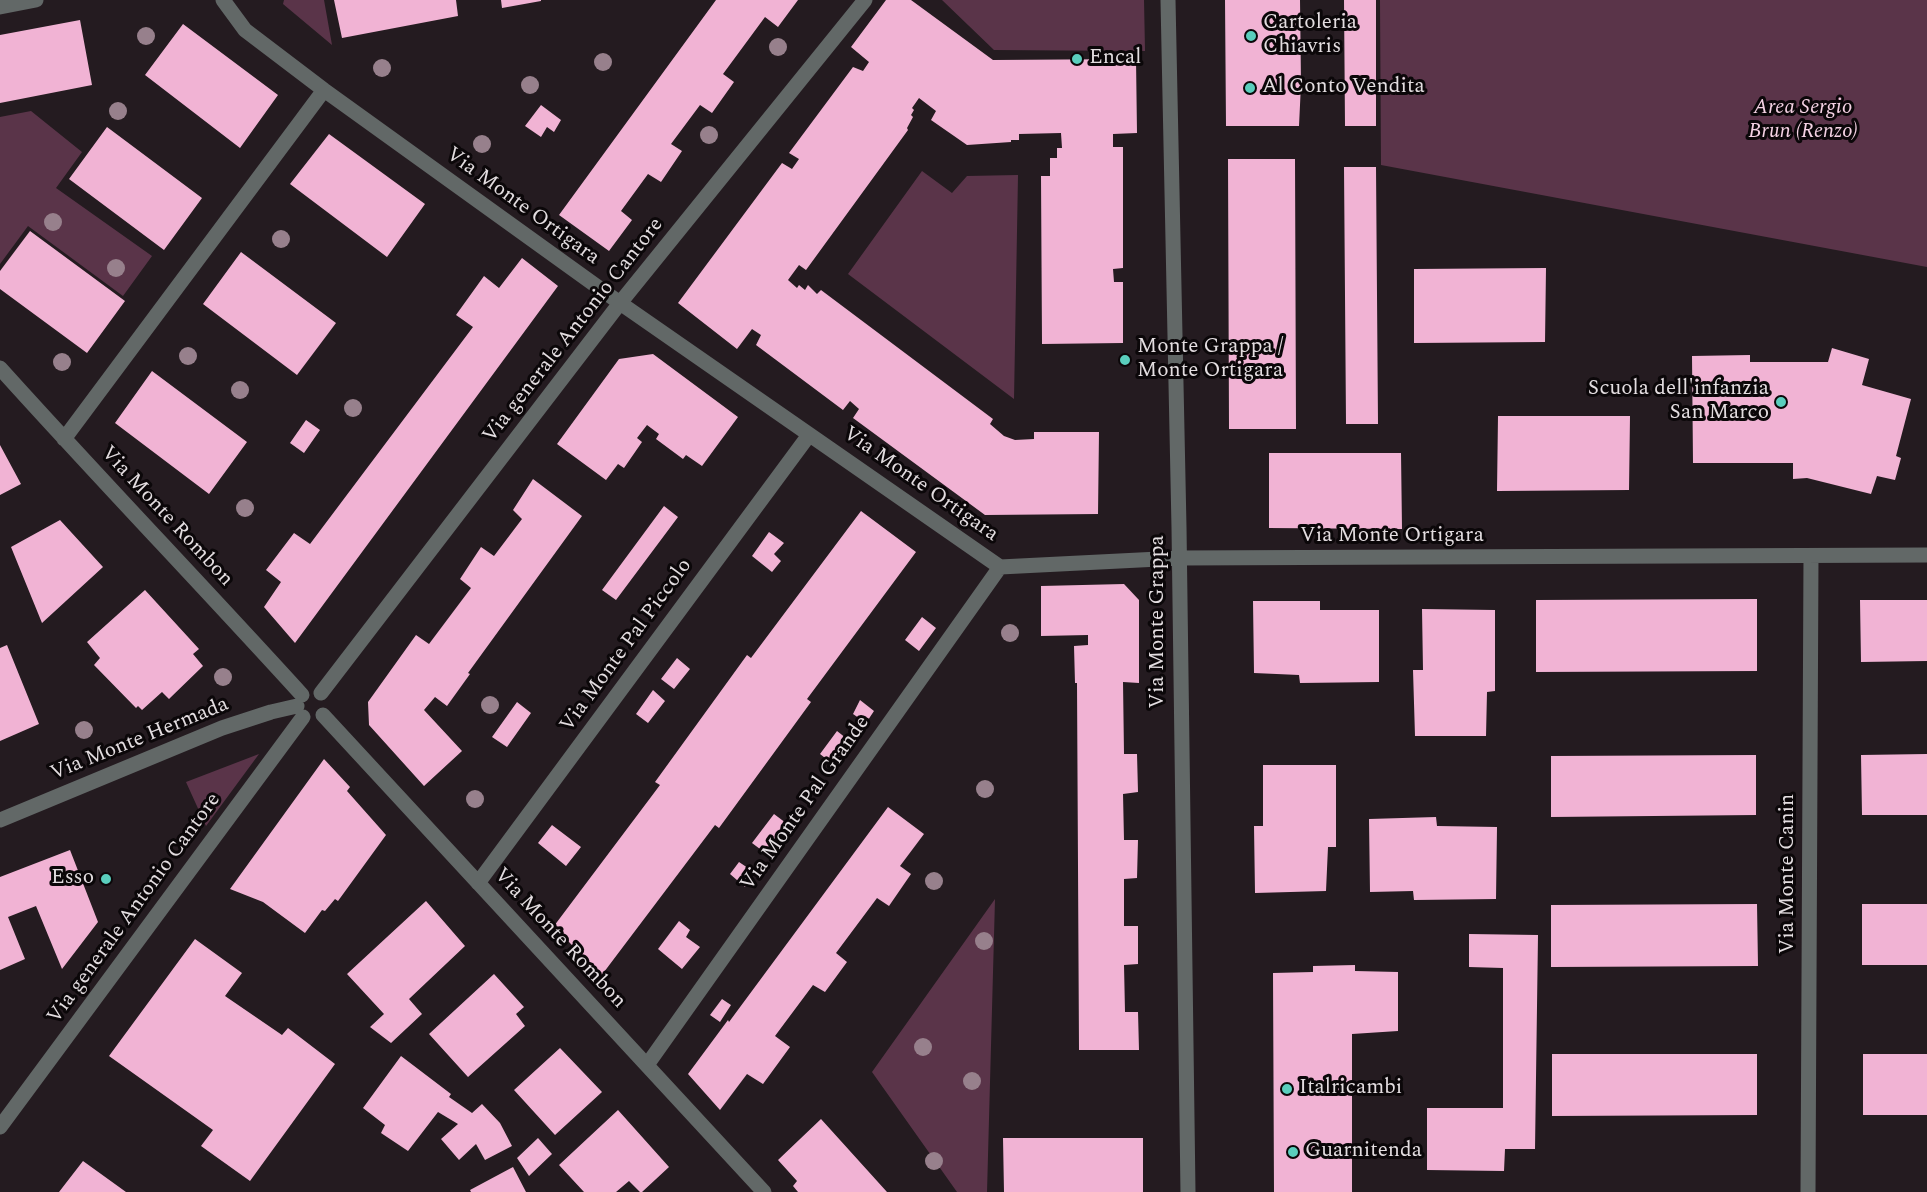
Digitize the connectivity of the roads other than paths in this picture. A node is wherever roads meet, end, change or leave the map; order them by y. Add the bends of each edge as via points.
1 (36, 0) edge
2 (224, 0) edge
3 (865, 0) edge
4 (1168, 0) edge
5 (0, 7) edge
6 (324, 90) junction
7 (620, 303) junction
8 (0, 368) edge
9 (809, 435) junction
10 (64, 439) junction
11 (1927, 555) edge
12 (1811, 556) junction
13 (1179, 558) junction
14 (1000, 567) junction
15 (321, 693) junction
16 (301, 706) junction
17 (323, 715) junction
18 (0, 820) edge
19 (478, 883) junction
20 (646, 1065) junction
21 (0, 1127) edge
22 (764, 1192) edge
23 (1188, 1192) edge
24 (1808, 1192) edge

1 - 5 street
2 - 6 street, Via Monte Ortigara via 245,30
3 - 7 street, Via generale Antonio Cantore
4 - 13 street, Via Monte Grappa
6 - 7 street, Via Monte Ortigara
6 - 10 street
7 - 9 street, Via Monte Ortigara
7 - 15 street, Via generale Antonio Cantore
8 - 10 street, Via Monte Rombon
9 - 14 street, Via Monte Ortigara
9 - 19 street, Via Monte Pal Piccolo
10 - 16 street, Via Monte Rombon via 247,634
11 - 12 street, Via Monte Ortigara
12 - 13 street, Via Monte Ortigara
12 - 24 street, Via Monte Canin
13 - 14 street, Via Monte Ortigara
13 - 23 street, Via Monte Grappa
14 - 20 street, Via Monte Pal Grande
15 - 16 street via 309,691
15 - 17 street via 327,706
16 - 17 street via 312,720
16 - 18 street, Via Monte Hermada via 222,728
16 - 21 street, Via generale Antonio Cantore
17 - 19 street, Via Monte Rombon
19 - 20 street, Via Monte Rombon
20 - 22 street, Via Monte Rombon

